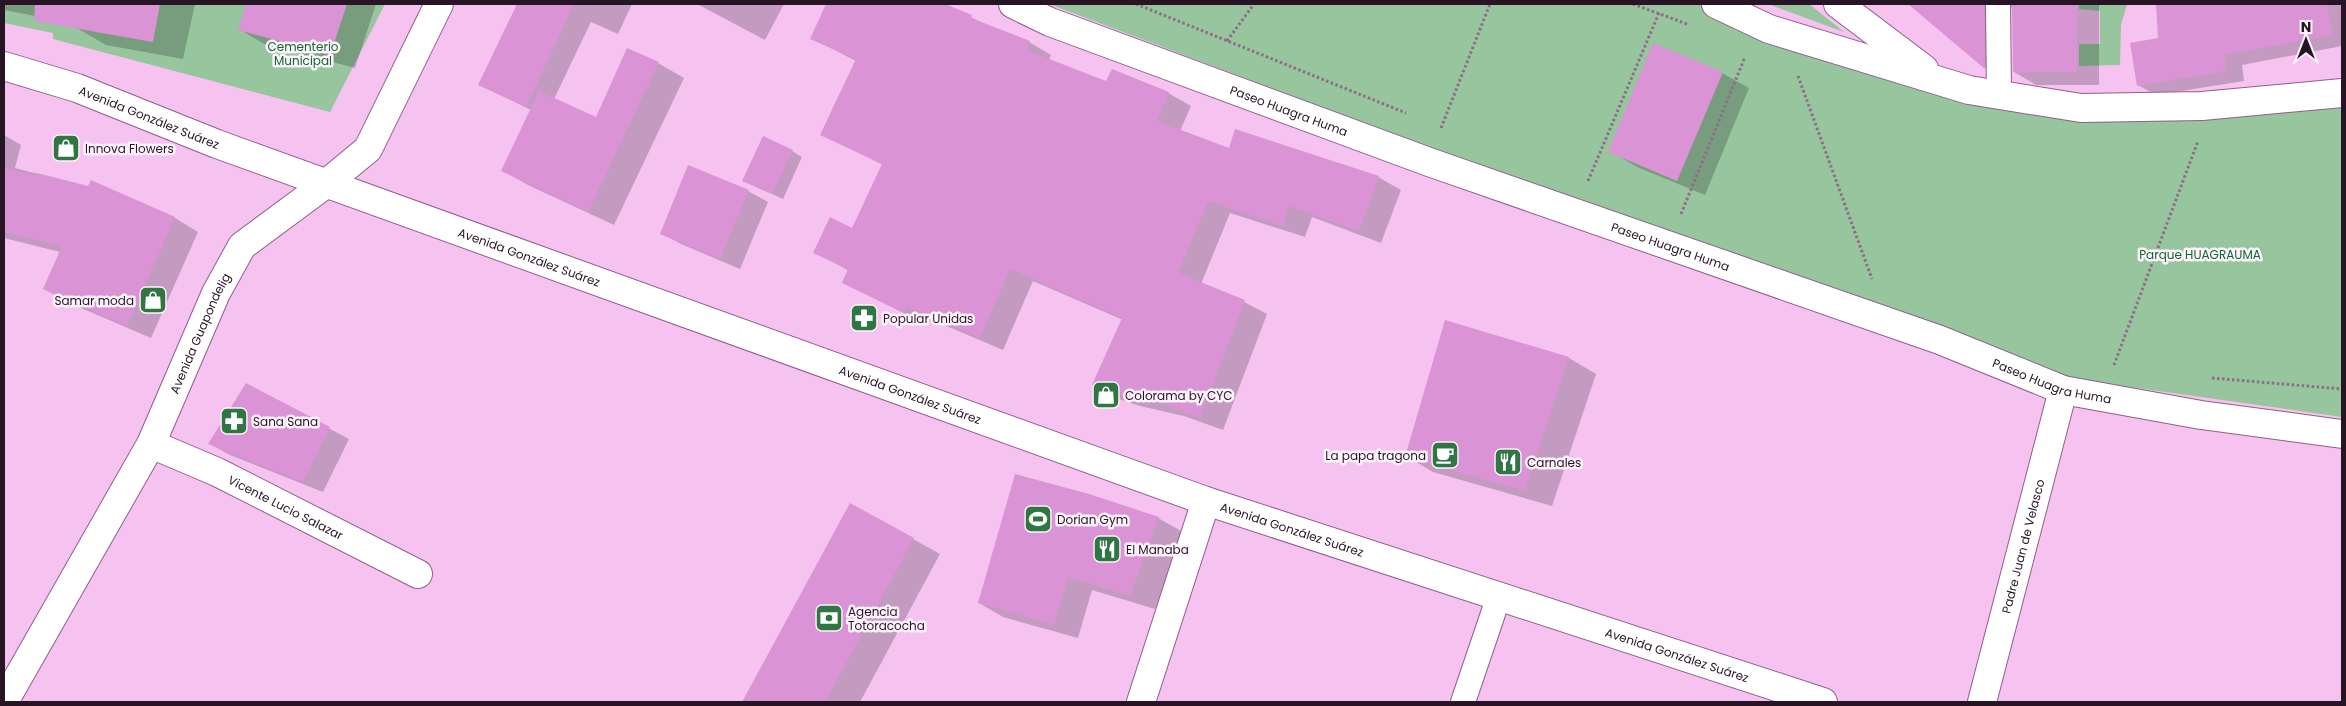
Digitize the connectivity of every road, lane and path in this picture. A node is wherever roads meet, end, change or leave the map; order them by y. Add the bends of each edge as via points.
1 (439, 4) edge
2 (1013, 4) edge
3 (1254, 4) edge
4 (1490, 4) edge
5 (1716, 4) edge
6 (1838, 4) edge
7 (1998, 4) edge
8 (1659, 14) dead end
9 (1227, 41) dead end
10 (1745, 56) dead end
11 (4, 66) edge
12 (1797, 74) dead end
13 (1939, 80) junction
14 (1999, 94) junction
15 (2342, 94) edge
16 (2199, 139) dead end
17 (1429, 162) junction
18 (1588, 181) dead end
19 (327, 183) junction
20 (1681, 215) dead end
21 (1874, 284) dead end
22 (2112, 370) dead end
23 (2208, 378) dead end
24 (2063, 390) junction
25 (2342, 390) edge
26 (2342, 434) edge
27 (151, 444) junction
28 (1206, 501) junction
29 (418, 574) dead end
30 (1500, 596) junction
31 (4, 702) edge
32 (1141, 702) edge
33 (1463, 702) edge
34 (1823, 702) edge
35 (1982, 702) edge

1 - 19 street, Avenida Guapondelig via 368,149
2 - 17 street, Paseo Huagra Huma via 1050,22
3 - 9 path
4 - 17 path
5 - 13 street via 1769,29
6 - 13 street
7 - 14 lane
8 - 18 path
10 - 20 path
11 - 19 street, Avenida González Suárez via 76,88
12 - 21 path
13 - 14 street via 1969,90
14 - 15 street via 2081,108 2202,106
16 - 22 path
17 - 24 street, Paseo Huagra Huma via 1940,340
19 - 27 street, Avenida Guapondelig via 242,246 216,292
19 - 28 street, Avenida González Suárez
23 - 25 path
24 - 26 street, Paseo Huagra Huma via 2201,415
24 - 35 street, Padre Juan de Velasco
27 - 29 street, Vicente Lucio Salazar via 217,472
27 - 31 street, Avenida Guapondelig
28 - 30 street, Avenida González Suárez
28 - 32 street
30 - 33 lane
30 - 34 street, Avenida González Suárez

